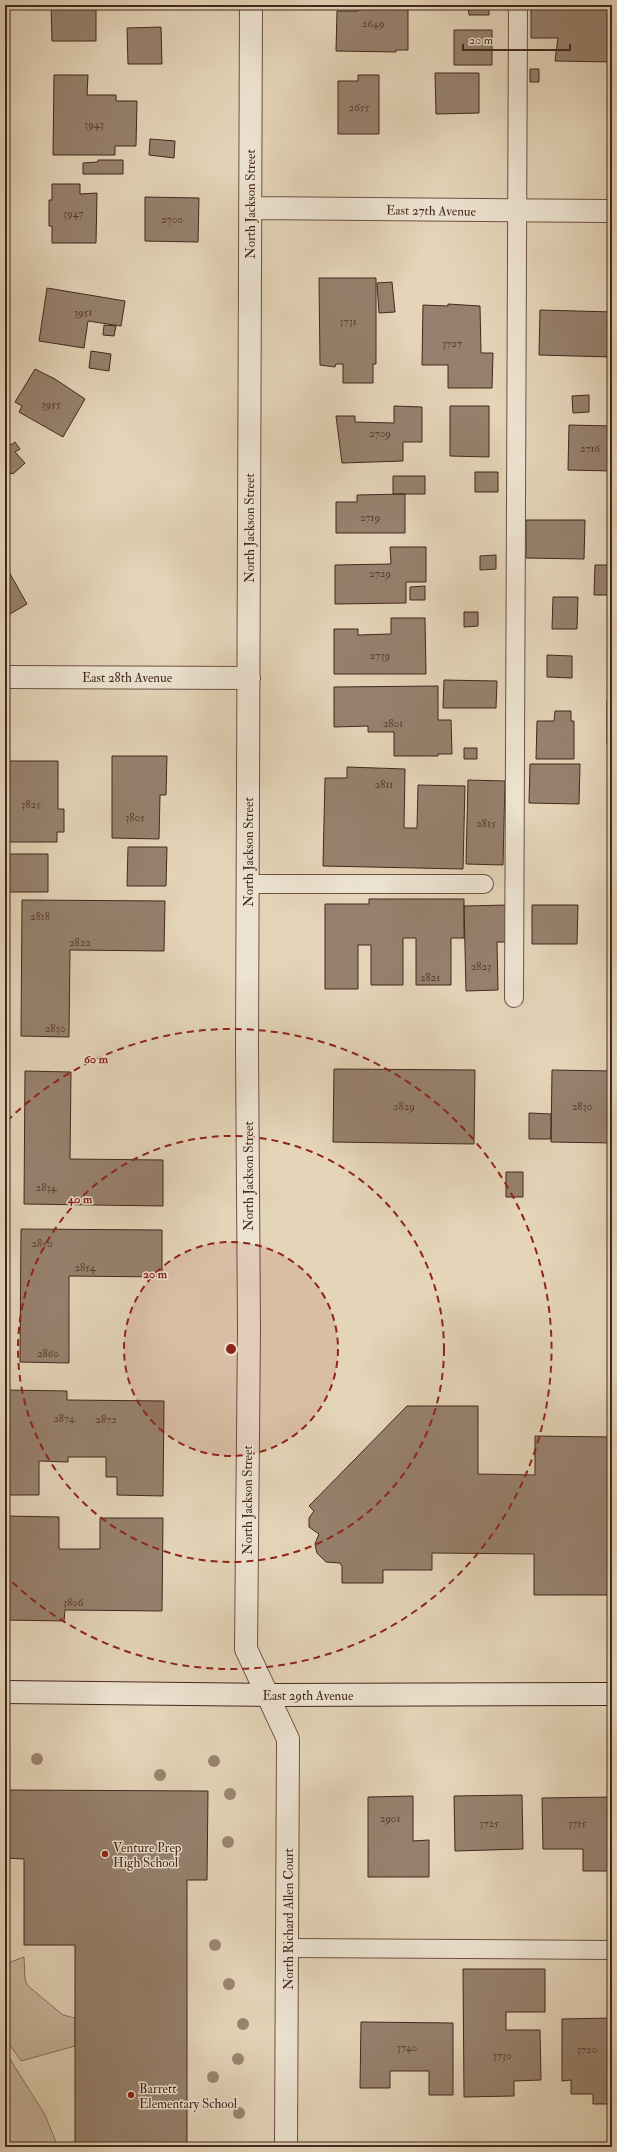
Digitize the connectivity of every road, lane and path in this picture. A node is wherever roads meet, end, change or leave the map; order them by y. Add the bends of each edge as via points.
1 (251, 5) edge
2 (518, 5) edge
3 (250, 208) junction
4 (517, 211) junction
5 (612, 211) edge
6 (5, 677) edge
7 (249, 678) junction
8 (248, 884) junction
9 (484, 884) dead end
10 (514, 998) dead end
11 (5, 1692) edge
12 (612, 1694) edge
13 (268, 1695) junction
14 (288, 1948) junction
15 (612, 1950) edge
16 (286, 2147) edge

1 - 3 street, North Jackson Street
2 - 4 lane
3 - 4 street, East 27th Avenue
3 - 7 street, North Jackson Street
4 - 5 street, East 27th Avenue
4 - 10 lane
6 - 7 street, East 28th Avenue
7 - 8 street, North Jackson Street
8 - 9 lane
8 - 13 street, North Jackson Street via 249,1329 246,1649
11 - 13 street, East 29th Avenue
12 - 13 street, East 29th Avenue
13 - 14 street, North Richard Allen Court via 288,1739
14 - 15 lane
14 - 16 street, North Richard Allen Court

